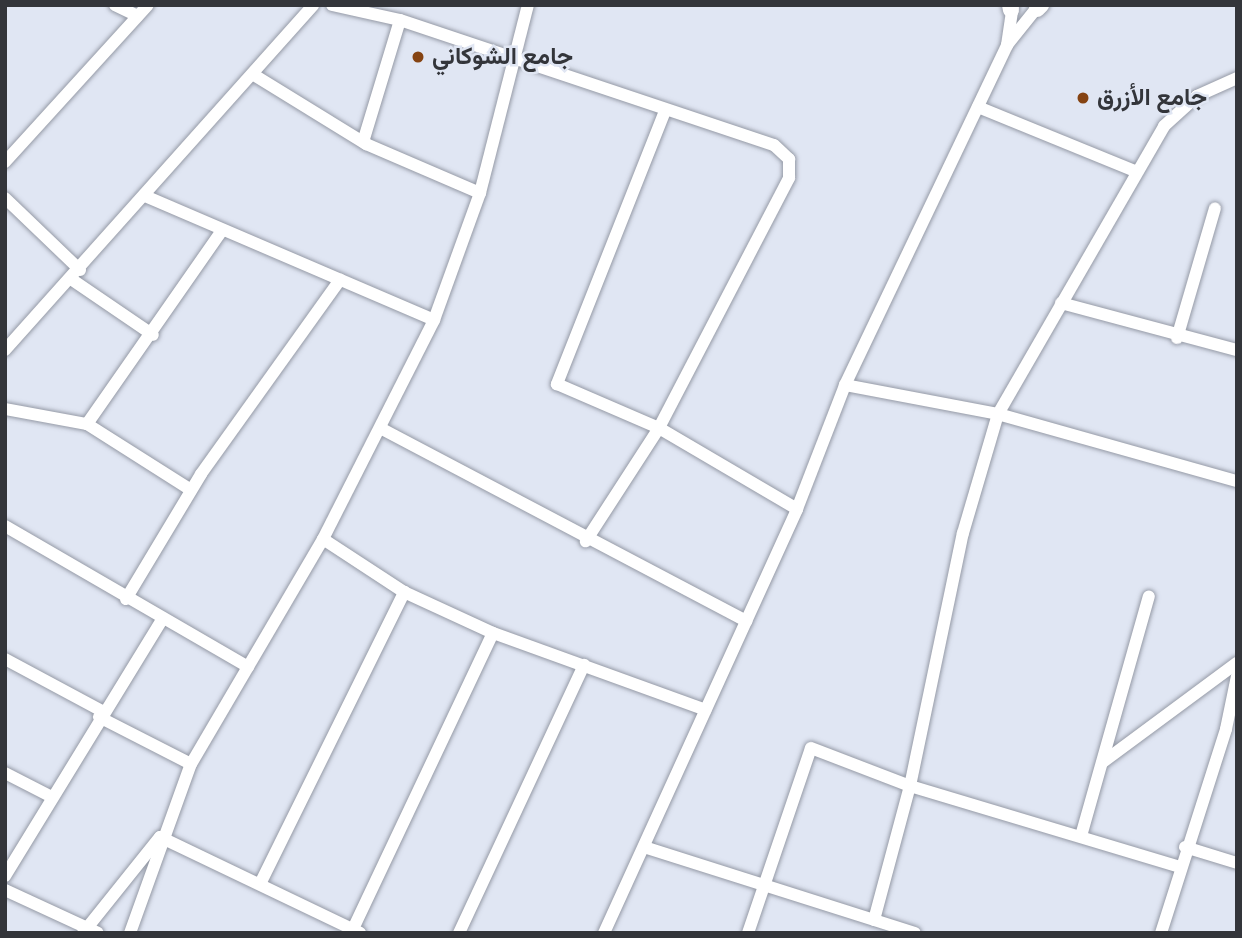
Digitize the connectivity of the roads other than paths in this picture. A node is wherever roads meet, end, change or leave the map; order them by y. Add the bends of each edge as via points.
1 (115, 5) edge
2 (148, 5) edge
3 (313, 5) edge
4 (332, 5) edge
5 (528, 5) edge
6 (1012, 7) edge
7 (1039, 7) edge
8 (138, 16) junction
9 (400, 20) junction
10 (1007, 45) junction
11 (515, 61) junction
12 (254, 75) junction
13 (1237, 78) edge
14 (978, 107) junction
15 (665, 111) junction
16 (363, 142) junction
17 (5, 162) edge
18 (1135, 171) junction
19 (480, 193) junction
20 (145, 196) junction
21 (5, 198) edge
22 (1215, 208) dead end
23 (220, 233) junction
24 (76, 275) junction
25 (340, 280) junction
26 (1061, 303) junction
27 (434, 320) junction
28 (153, 335) junction
29 (1177, 338) junction
30 (1237, 350) edge
31 (5, 351) edge
32 (845, 385) junction
33 (5, 408) edge
34 (998, 414) junction
35 (86, 424) junction
36 (659, 428) junction
37 (382, 429) junction
38 (1237, 481) edge
39 (191, 490) junction
40 (797, 509) junction
41 (8, 533) edge
42 (323, 538) junction
43 (586, 541) junction
44 (404, 593) junction
45 (1149, 596) dead end
46 (126, 599) junction
47 (162, 620) junction
48 (746, 621) junction
49 (492, 633) junction
50 (5, 659) edge
51 (1237, 663) edge
52 (584, 665) junction
53 (248, 667) junction
54 (1237, 676) edge
55 (706, 710) junction
56 (100, 714) junction
57 (1231, 731) edge
58 (1103, 762) junction
59 (191, 764) junction
60 (5, 773) edge
61 (911, 786) junction
62 (50, 796) junction
63 (1081, 836) junction
64 (160, 837) junction
65 (644, 847) junction
66 (1185, 847) junction
67 (1237, 863) edge
68 (1180, 867) junction
69 (5, 876) edge
70 (762, 883) junction
71 (260, 884) junction
72 (5, 890) edge
73 (874, 920) junction
74 (84, 930) edge
75 (356, 931) edge
76 (98, 933) edge
77 (130, 933) edge
78 (459, 933) edge
79 (604, 933) edge
80 (748, 933) edge
81 (915, 933) edge
82 (1161, 933) edge

1 - 8 street
2 - 8 street
3 - 12 street
4 - 9 street
5 - 11 street
6 - 10 street
7 - 10 street
8 - 17 street
9 - 11 street
9 - 16 street
10 - 14 street
11 - 15 street
11 - 19 street
12 - 16 street
12 - 20 street
13 - 18 street via 1198,96 1164,126
14 - 18 street
14 - 32 street
15 - 36 street via 557,384
15 - 36 street via 774,145 789,159 789,178
16 - 19 street
18 - 26 street
19 - 27 street
20 - 23 street
20 - 24 street
21 - 24 street
22 - 29 street
23 - 25 street
23 - 28 street
24 - 28 street
24 - 31 street
25 - 27 street
25 - 39 street
26 - 29 street
26 - 34 street
27 - 37 street
28 - 35 street
29 - 30 street
32 - 34 street
32 - 40 street
33 - 35 street
34 - 38 street
34 - 61 street via 963,533
35 - 39 street
36 - 40 street
36 - 43 street
37 - 42 street
37 - 43 street
39 - 46 street
40 - 48 street
41 - 46 street
42 - 44 street
42 - 53 street
43 - 48 street
44 - 49 street
44 - 71 street
45 - 58 street
46 - 47 street
47 - 53 street
47 - 56 street
48 - 55 street
49 - 52 street
49 - 75 street
50 - 56 street
51 - 58 street
52 - 55 street
52 - 78 street
53 - 59 street
54 - 57 street
55 - 65 street
56 - 59 street
56 - 62 street
57 - 66 street
58 - 63 street
59 - 64 street
60 - 62 street
61 - 63 street
61 - 70 street via 811,748
61 - 73 street
62 - 69 street
63 - 68 street
64 - 71 street
64 - 74 street
64 - 77 street
65 - 70 street
65 - 79 street
66 - 67 street
66 - 68 street
68 - 82 street
70 - 73 street
70 - 80 street
71 - 75 street
72 - 74 street
73 - 81 street
74 - 76 street

